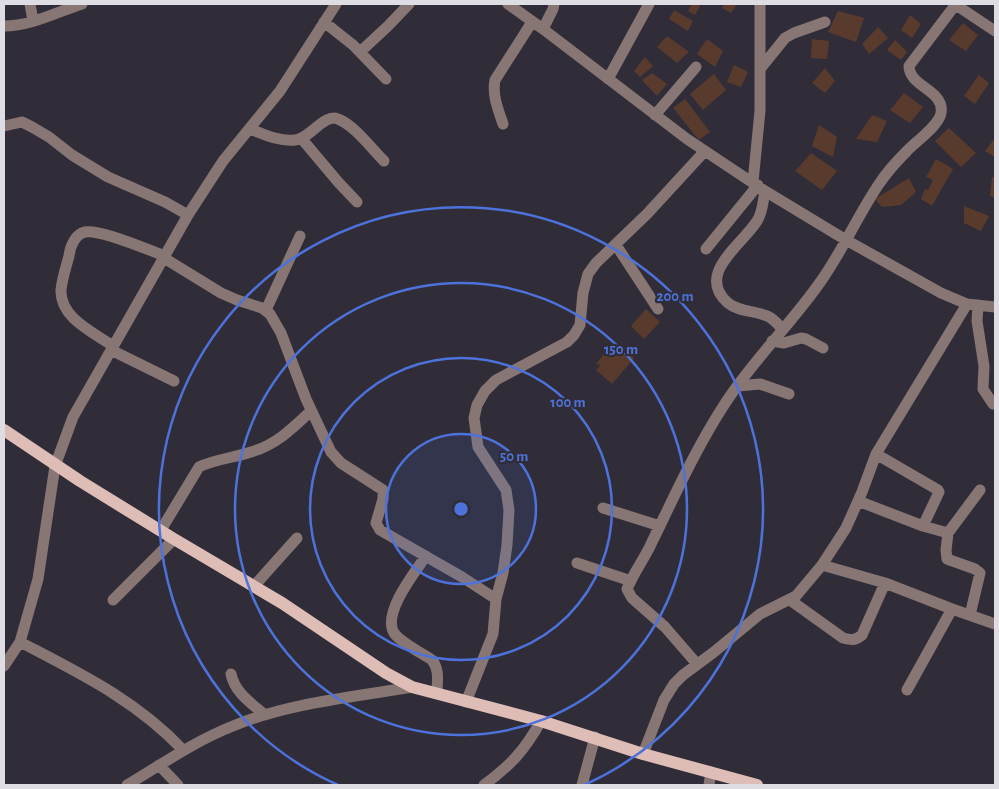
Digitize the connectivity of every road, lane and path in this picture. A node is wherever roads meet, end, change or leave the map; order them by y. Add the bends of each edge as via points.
1 (30, 4) edge
2 (82, 4) edge
3 (336, 4) edge
4 (409, 4) edge
5 (554, 4) edge
6 (650, 4) edge
7 (760, 4) edge
8 (511, 5) edge
9 (962, 6) edge
10 (33, 21) junction
11 (324, 22) junction
12 (532, 22) junction
13 (825, 22) dead end
14 (4, 26) edge
15 (543, 28) junction
16 (995, 31) edge
17 (360, 52) junction
18 (696, 67) dead end
19 (760, 69) junction
20 (386, 79) dead end
21 (608, 79) junction
22 (655, 115) junction
23 (4, 117) edge
24 (22, 122) junction
25 (503, 124) dead end
26 (4, 126) edge
27 (250, 129) junction
28 (301, 138) junction
29 (704, 152) junction
30 (384, 160) dead end
31 (758, 186) junction
32 (357, 202) dead end
33 (188, 215) junction
34 (300, 236) dead end
35 (846, 240) junction
36 (616, 245) junction
37 (706, 249) dead end
38 (164, 257) junction
39 (973, 304) junction
40 (995, 307) edge
41 (658, 309) dead end
42 (266, 310) junction
43 (782, 329) junction
44 (772, 341) junction
45 (112, 348) junction
46 (823, 348) dead end
47 (174, 381) dead end
48 (738, 386) junction
49 (789, 394) dead end
50 (992, 404) dead end
51 (311, 411) junction
52 (4, 430) edge
53 (876, 454) junction
54 (55, 466) junction
55 (980, 490) dead end
56 (858, 501) junction
57 (603, 508) dead end
58 (660, 526) junction
59 (923, 526) junction
60 (161, 530) junction
61 (948, 533) junction
62 (297, 538) dead end
63 (174, 539) junction
64 (426, 556) junction
65 (577, 563) dead end
66 (822, 565) junction
67 (631, 581) junction
68 (885, 583) junction
69 (254, 586) junction
70 (496, 599) junction
71 (113, 600) dead end
72 (790, 600) junction
73 (952, 610) junction
74 (970, 615) junction
75 (995, 624) edge
76 (20, 642) junction
77 (697, 664) junction
78 (4, 666) edge
79 (231, 674) dead end
80 (412, 687) junction
81 (907, 690) dead end
82 (437, 693) junction
83 (466, 702) junction
84 (265, 715) junction
85 (541, 721) junction
86 (595, 737) junction
87 (183, 750) junction
88 (643, 754) junction
89 (159, 765) junction
90 (710, 779) edge
91 (126, 785) edge
92 (178, 785) edge
93 (484, 785) edge
94 (582, 785) edge
95 (758, 785) edge

1 - 10 street
2 - 10 street
3 - 11 street
4 - 17 street
5 - 15 street
6 - 21 street
7 - 19 street
8 - 12 street
9 - 16 street
9 - 35 street via 909,66 912,76 941,103 938,121 888,171
10 - 14 street
11 - 17 street
11 - 27 street via 280,91
12 - 15 street
12 - 25 street via 495,80 493,89
13 - 19 street via 784,38
15 - 21 street
17 - 20 street
18 - 22 street
19 - 31 street
21 - 22 street
22 - 29 street
23 - 24 street
24 - 26 street
24 - 33 street via 108,177
27 - 28 street via 282,139
27 - 33 street via 223,161
28 - 30 street via 332,117 350,126
28 - 32 street
29 - 31 street
29 - 36 street
31 - 35 street
31 - 37 street
31 - 43 street via 757,221 727,256 719,269 716,286 730,304 766,316
33 - 38 street
34 - 42 street
35 - 39 street via 941,293
35 - 43 street via 805,304
36 - 41 street
36 - 70 street via 588,274 580,325 574,335 567,342 496,380 477,404 474,418 478,446 506,490 509,510 503,573
38 - 42 street via 220,293
38 - 45 street
38 - 45 street via 99,233 84,232 76,238 61,289 63,303 68,313
39 - 40 street
39 - 50 street via 984,366 983,389
39 - 53 street
42 - 51 street via 281,333
43 - 44 street
44 - 46 street via 784,343 806,338
44 - 48 street
45 - 47 street
45 - 54 street via 73,417
48 - 49 street via 760,384
48 - 58 street via 706,436
51 - 60 street via 272,444 199,467
51 - 64 street via 331,452 341,463 383,490 376,523 380,530
52 - 54 main road
53 - 56 street
53 - 59 street via 938,490
54 - 60 main road
54 - 76 street via 38,579
55 - 61 street
56 - 59 street
56 - 66 street via 846,528
57 - 58 street
58 - 67 street
59 - 61 street
60 - 63 main road
61 - 74 street via 947,558 980,573
62 - 69 street
63 - 69 main road
63 - 71 street
64 - 70 street
64 - 82 street via 400,593 391,624 395,633 436,665
65 - 67 street
66 - 68 street
66 - 72 street
67 - 77 street via 627,589 632,598 665,627
68 - 72 street via 858,639 843,638
68 - 73 street
69 - 80 main road
70 - 83 street via 493,634
72 - 77 street via 760,614
73 - 74 street
73 - 81 street
74 - 75 street
76 - 78 street
76 - 87 street via 120,697 155,722
77 - 88 street via 674,684 664,700
79 - 84 street via 238,691
80 - 82 main road
80 - 84 street
82 - 83 main road
83 - 85 main road
84 - 87 street
85 - 86 main road
85 - 93 street via 519,756
86 - 88 main road
86 - 94 street
87 - 89 street
88 - 90 main road
89 - 91 street
89 - 92 street
90 - 95 main road

